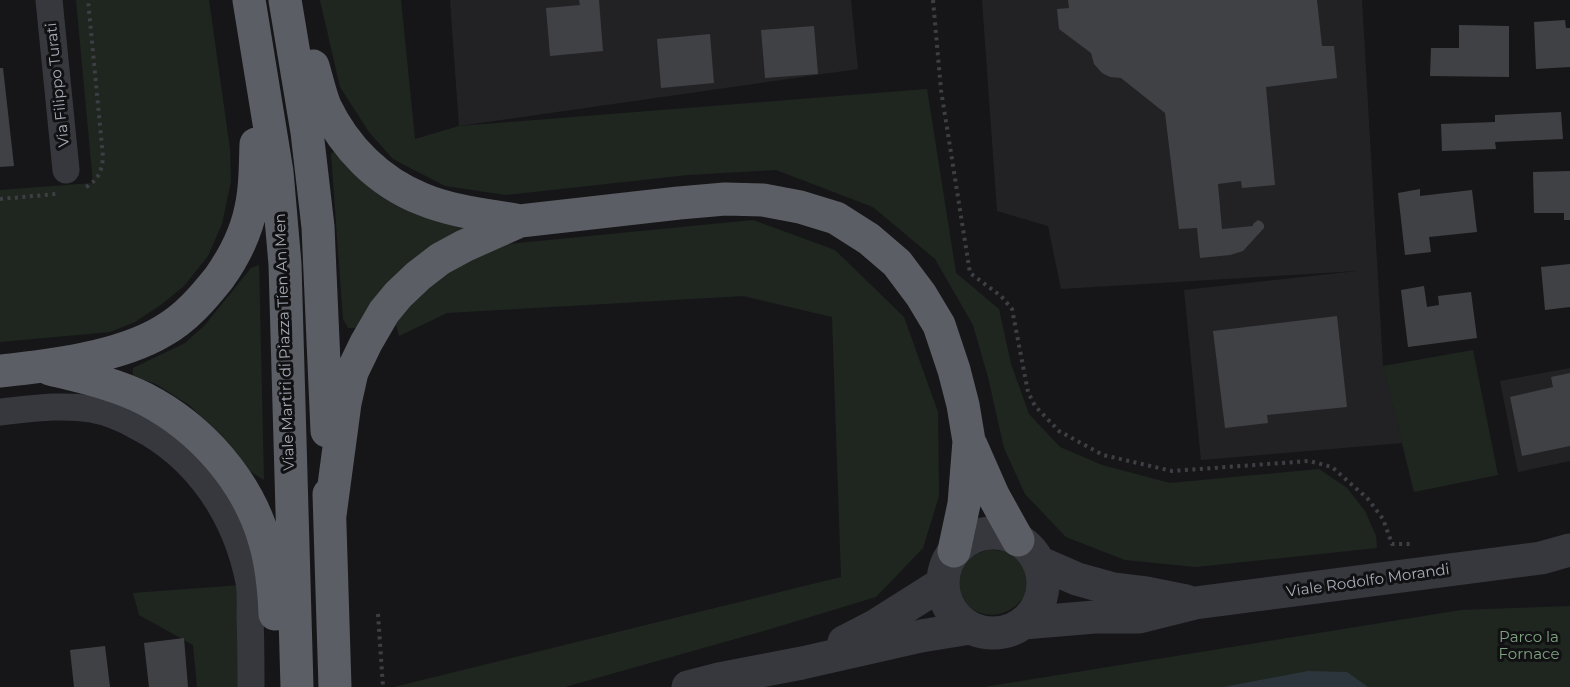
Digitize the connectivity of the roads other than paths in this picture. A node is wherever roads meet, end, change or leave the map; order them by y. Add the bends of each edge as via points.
1 (49, 0) edge
2 (249, 0) edge
3 (286, 0) edge
4 (261, 74) junction
5 (66, 170) dead end
6 (520, 221) junction
7 (39, 367) junction
8 (0, 371) edge
9 (0, 412) edge
10 (969, 441) junction
11 (330, 515) junction
12 (954, 551) junction
13 (1028, 551) junction
14 (1560, 556) edge
15 (943, 583) junction
16 (1195, 603) junction
17 (1023, 623) junction
18 (970, 628) junction
19 (802, 663) junction
20 (251, 687) edge
21 (288, 687) edge
22 (297, 687) edge
23 (335, 687) edge
24 (688, 687) edge

1 - 5 street, Via Filippo Turati
2 - 4 highway, Viale Martiri di Piazza Tien An Men
3 - 6 highway via 325,104 342,135 366,164 394,186 423,200
3 - 11 highway via 318,227
4 - 7 highway via 256,184 251,210 246,230 213,286 186,315 142,342
4 - 22 highway, Viale Martiri di Piazza Tien An Men via 277,172 285,264
6 - 10 highway via 725,199 763,200 836,218 869,238 897,263 939,325 954,370
6 - 11 highway via 440,260 418,276 384,312 352,372
7 - 8 highway
7 - 21 highway via 144,398 179,419 210,447 236,480 254,511 265,542 274,587 276,638
9 - 20 street via 62,406 92,409 122,418 155,436 183,458 212,492 243,556 250,584
10 - 12 highway via 964,504
10 - 13 highway via 993,495
11 - 23 highway
12 - 13 street, Viale Rodolfo Morandi via 977,535 991,533 1006,534
12 - 15 street
13 - 16 street, Viale Rodolfo Morandi via 1077,579
13 - 17 street via 1042,576 1042,591 1032,614
14 - 16 street, Viale Rodolfo Morandi
15 - 18 street via 954,615
15 - 19 street, Viale Rodolfo Morandi via 875,626
16 - 17 street, Viale Rodolfo Morandi via 1139,616
17 - 18 street, Viale Rodolfo Morandi via 993,633
18 - 19 street, Viale Rodolfo Morandi
19 - 24 street, Viale Rodolfo Morandi

